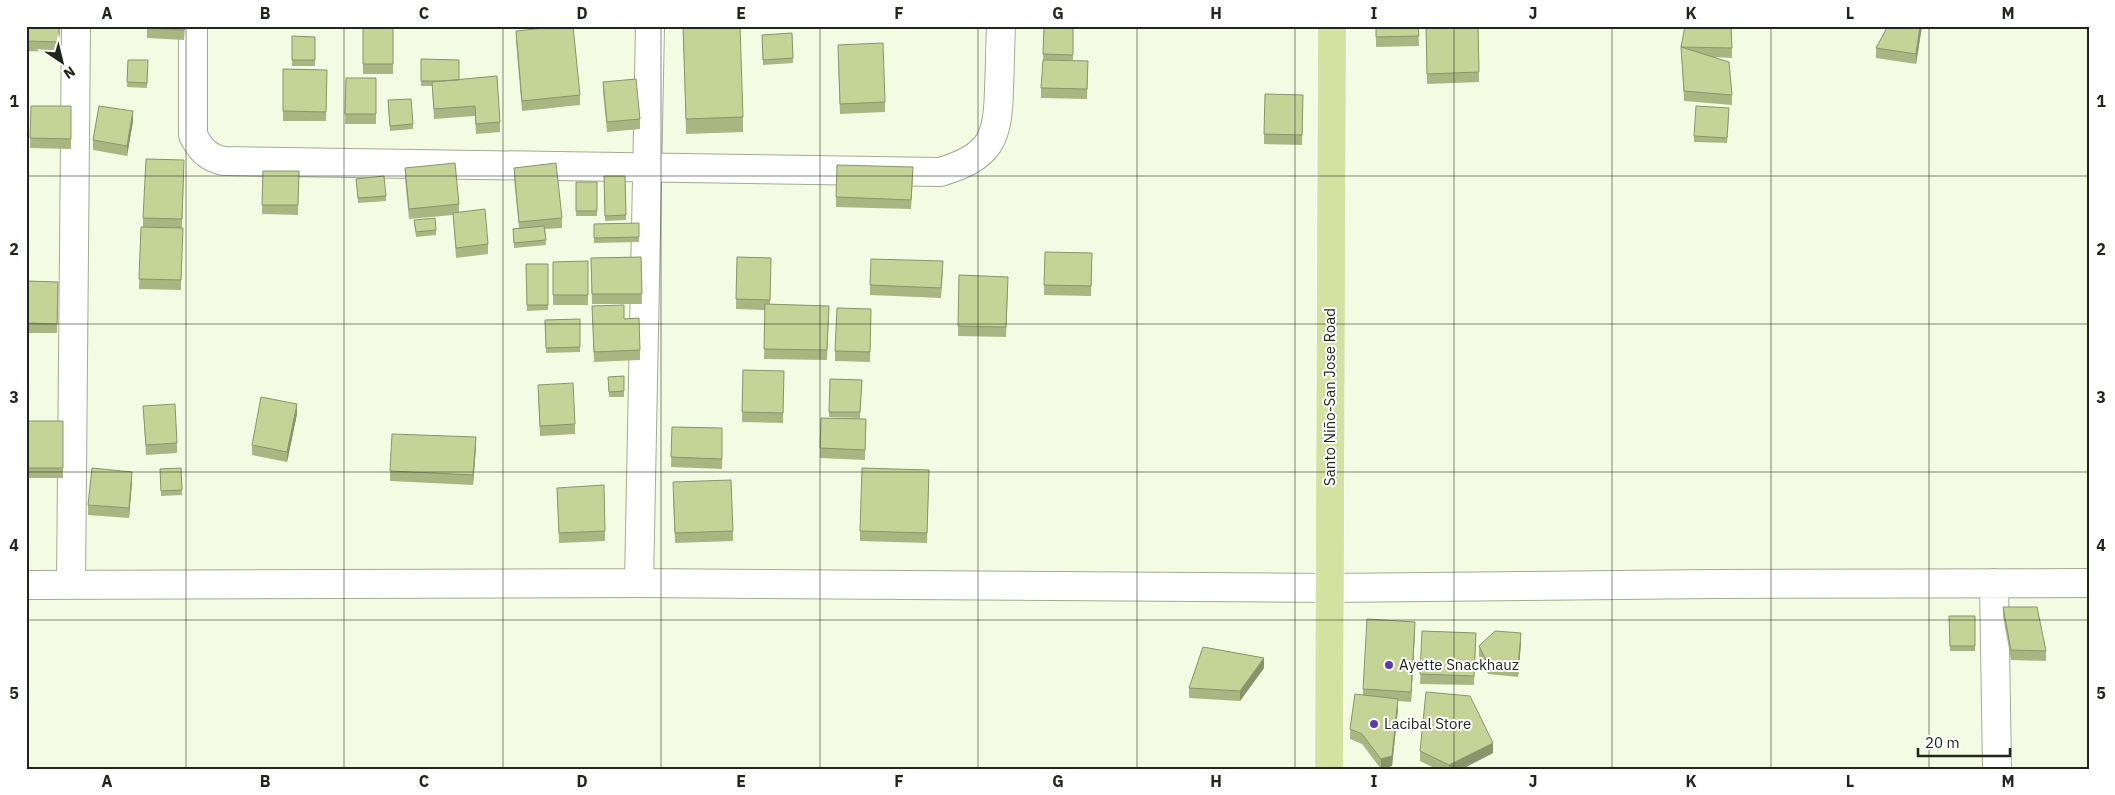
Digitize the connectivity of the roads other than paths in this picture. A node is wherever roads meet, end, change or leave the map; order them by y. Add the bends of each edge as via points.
1 (76, 26) edge
2 (193, 26) edge
3 (650, 26) edge
4 (1001, 26) edge
5 (1332, 26) edge
6 (646, 168) junction
7 (639, 583) junction
8 (1994, 583) junction
9 (2089, 583) edge
10 (26, 585) edge
11 (71, 585) junction
12 (1329, 588) junction
13 (1329, 769) edge
14 (1997, 769) edge

1 - 11 street
2 - 6 street via 193,135 199,147 214,160
3 - 6 street
4 - 6 street via 995,131 979,155 963,165 940,172
5 - 12 main road, Santo Niño-San Jose Road
6 - 7 street
7 - 11 street
7 - 12 street
8 - 9 street
8 - 12 street
8 - 14 street
10 - 11 street
12 - 13 main road, Santo Niño-San Jose Road

